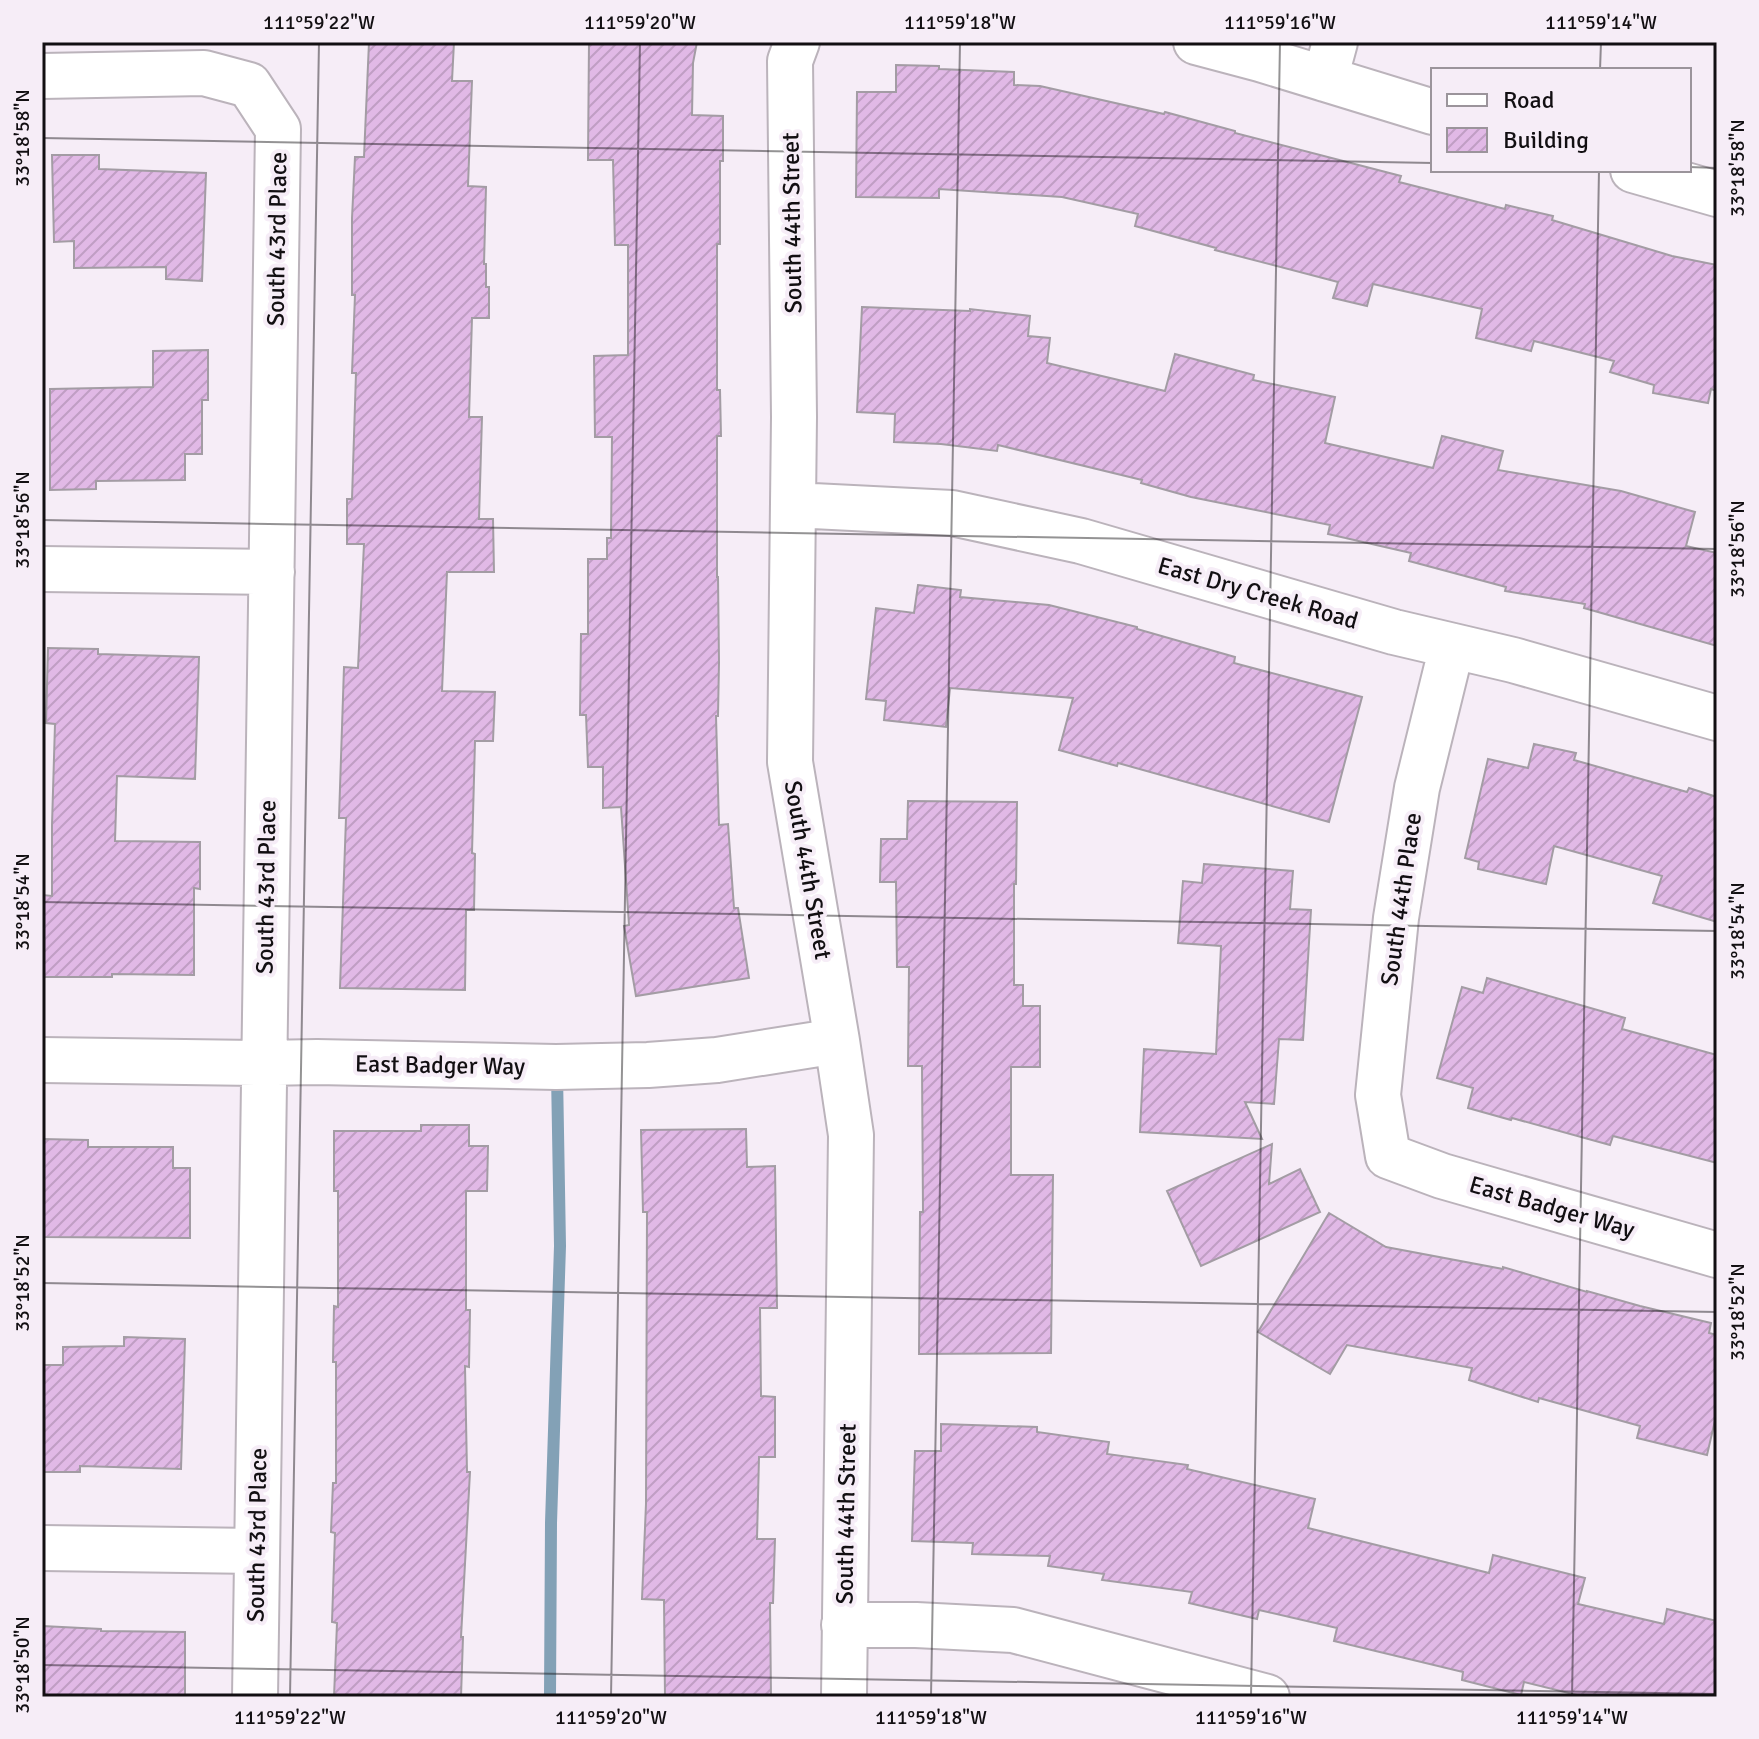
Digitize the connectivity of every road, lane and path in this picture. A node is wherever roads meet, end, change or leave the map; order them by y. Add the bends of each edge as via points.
1 (797, 42) edge
2 (1196, 42) edge
3 (1330, 61) edge
4 (42, 76) edge
5 (1431, 111) edge
6 (1640, 172) edge
7 (1717, 194) edge
8 (793, 505) junction
9 (42, 569) edge
10 (272, 572) junction
11 (1452, 646) junction
12 (1717, 718) edge
13 (837, 1041) junction
14 (42, 1060) edge
15 (263, 1063) junction
16 (1388, 1156) joint
17 (1717, 1255) edge
18 (42, 1548) edge
19 (257, 1551) junction
20 (844, 1625) junction
21 (255, 1697) edge
22 (844, 1697) edge
23 (1267, 1697) edge

1 - 8 street, South 44th Street via 790,61
2 - 3 street via 1260,59
3 - 5 street
4 - 10 street, South 43rd Place via 204,73 249,85 278,129
6 - 7 street
8 - 11 street, East Dry Creek Road via 952,513 1081,541
8 - 13 street, South 44th Street via 790,762
9 - 10 street
10 - 15 street, South 43rd Place
11 - 12 street, East Dry Creek Road
11 - 16 street, South 44th Place via 1417,788 1396,918 1378,1095
13 - 15 street, East Badger Way via 648,1065
13 - 20 street, South 44th Street via 851,1135
14 - 15 street, East Badger Way
15 - 19 street, South 43rd Place
16 - 17 street, East Badger Way
18 - 19 street
19 - 21 street, South 43rd Place
20 - 22 street, South 44th Street
20 - 23 street via 1013,1630

